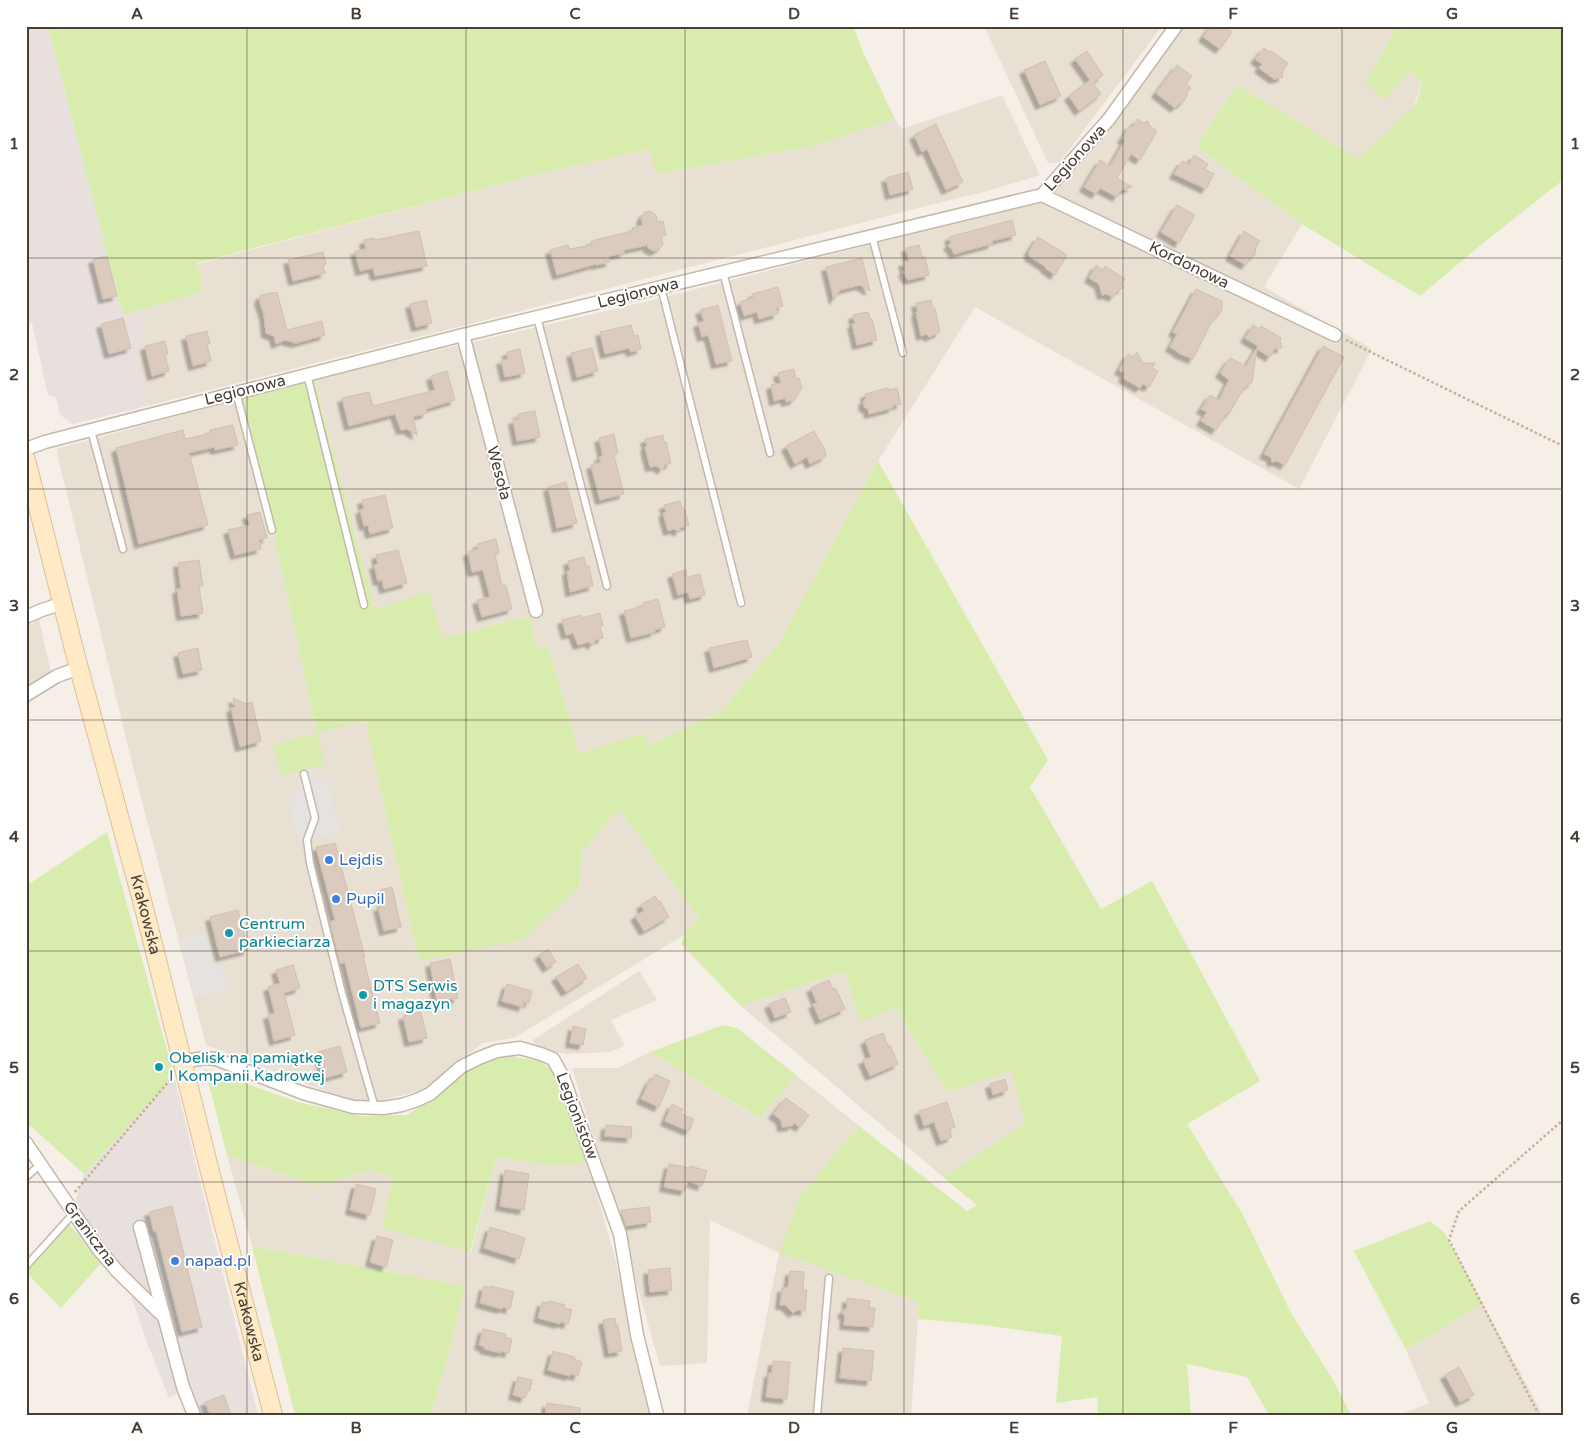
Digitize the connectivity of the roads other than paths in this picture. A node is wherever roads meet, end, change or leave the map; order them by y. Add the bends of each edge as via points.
1 (1176, 26) edge
2 (1042, 195) junction
3 (872, 236) junction
4 (723, 272) junction
5 (661, 287) junction
6 (537, 317) junction
7 (463, 335) junction
8 (1335, 335) road end
9 (903, 353) dead end
10 (307, 374) junction
11 (236, 392) junction
12 (91, 430) junction
13 (26, 449) edge
14 (770, 453) dead end
15 (26, 460) edge
16 (272, 530) dead end
17 (123, 549) dead end
18 (607, 586) dead end
19 (741, 602) dead end
20 (63, 603) junction
21 (364, 605) dead end
22 (536, 611) dead end
23 (26, 617) edge
24 (79, 668) junction
25 (26, 696) edge
26 (304, 774) dead end
27 (182, 1062) junction
28 (375, 1108) junction
29 (26, 1143) edge
30 (41, 1164) junction
31 (26, 1177) edge
32 (70, 1208) junction
33 (140, 1227) dead end
34 (26, 1266) edge
35 (829, 1278) dead end
36 (164, 1317) junction
37 (194, 1415) edge
38 (273, 1415) edge
39 (657, 1415) edge
40 (817, 1415) edge

1 - 2 street, Legionowa via 1109,119
2 - 3 street, Legionowa
2 - 8 street, Kordonowa
3 - 4 street, Legionowa
3 - 9 lane
4 - 5 street, Legionowa
4 - 14 lane
5 - 6 street, Legionowa
5 - 19 lane
6 - 7 street, Legionowa
6 - 18 lane
7 - 10 street, Legionowa
7 - 22 street, Wesoła
10 - 11 street, Legionowa
10 - 21 lane
11 - 12 street, Legionowa
11 - 16 lane
12 - 13 street, Legionowa
12 - 17 lane
15 - 20 main road, Krakowska
20 - 23 street
20 - 24 main road, Krakowska
24 - 25 street via 57,676
24 - 27 main road, Krakowska
26 - 28 lane via 315,818 307,840 310,863
27 - 28 street, Legionistów via 216,1059 303,1093 353,1107
27 - 38 main road, Krakowska
28 - 39 street, Legionistów via 402,1105 430,1094 461,1068 497,1051 520,1048 553,1059 563,1077 620,1234 637,1335
29 - 30 street, Graniczna
30 - 31 lane
30 - 32 street, Graniczna
32 - 34 lane
32 - 36 street, Graniczna via 99,1250
33 - 36 street
35 - 40 lane
36 - 37 street

